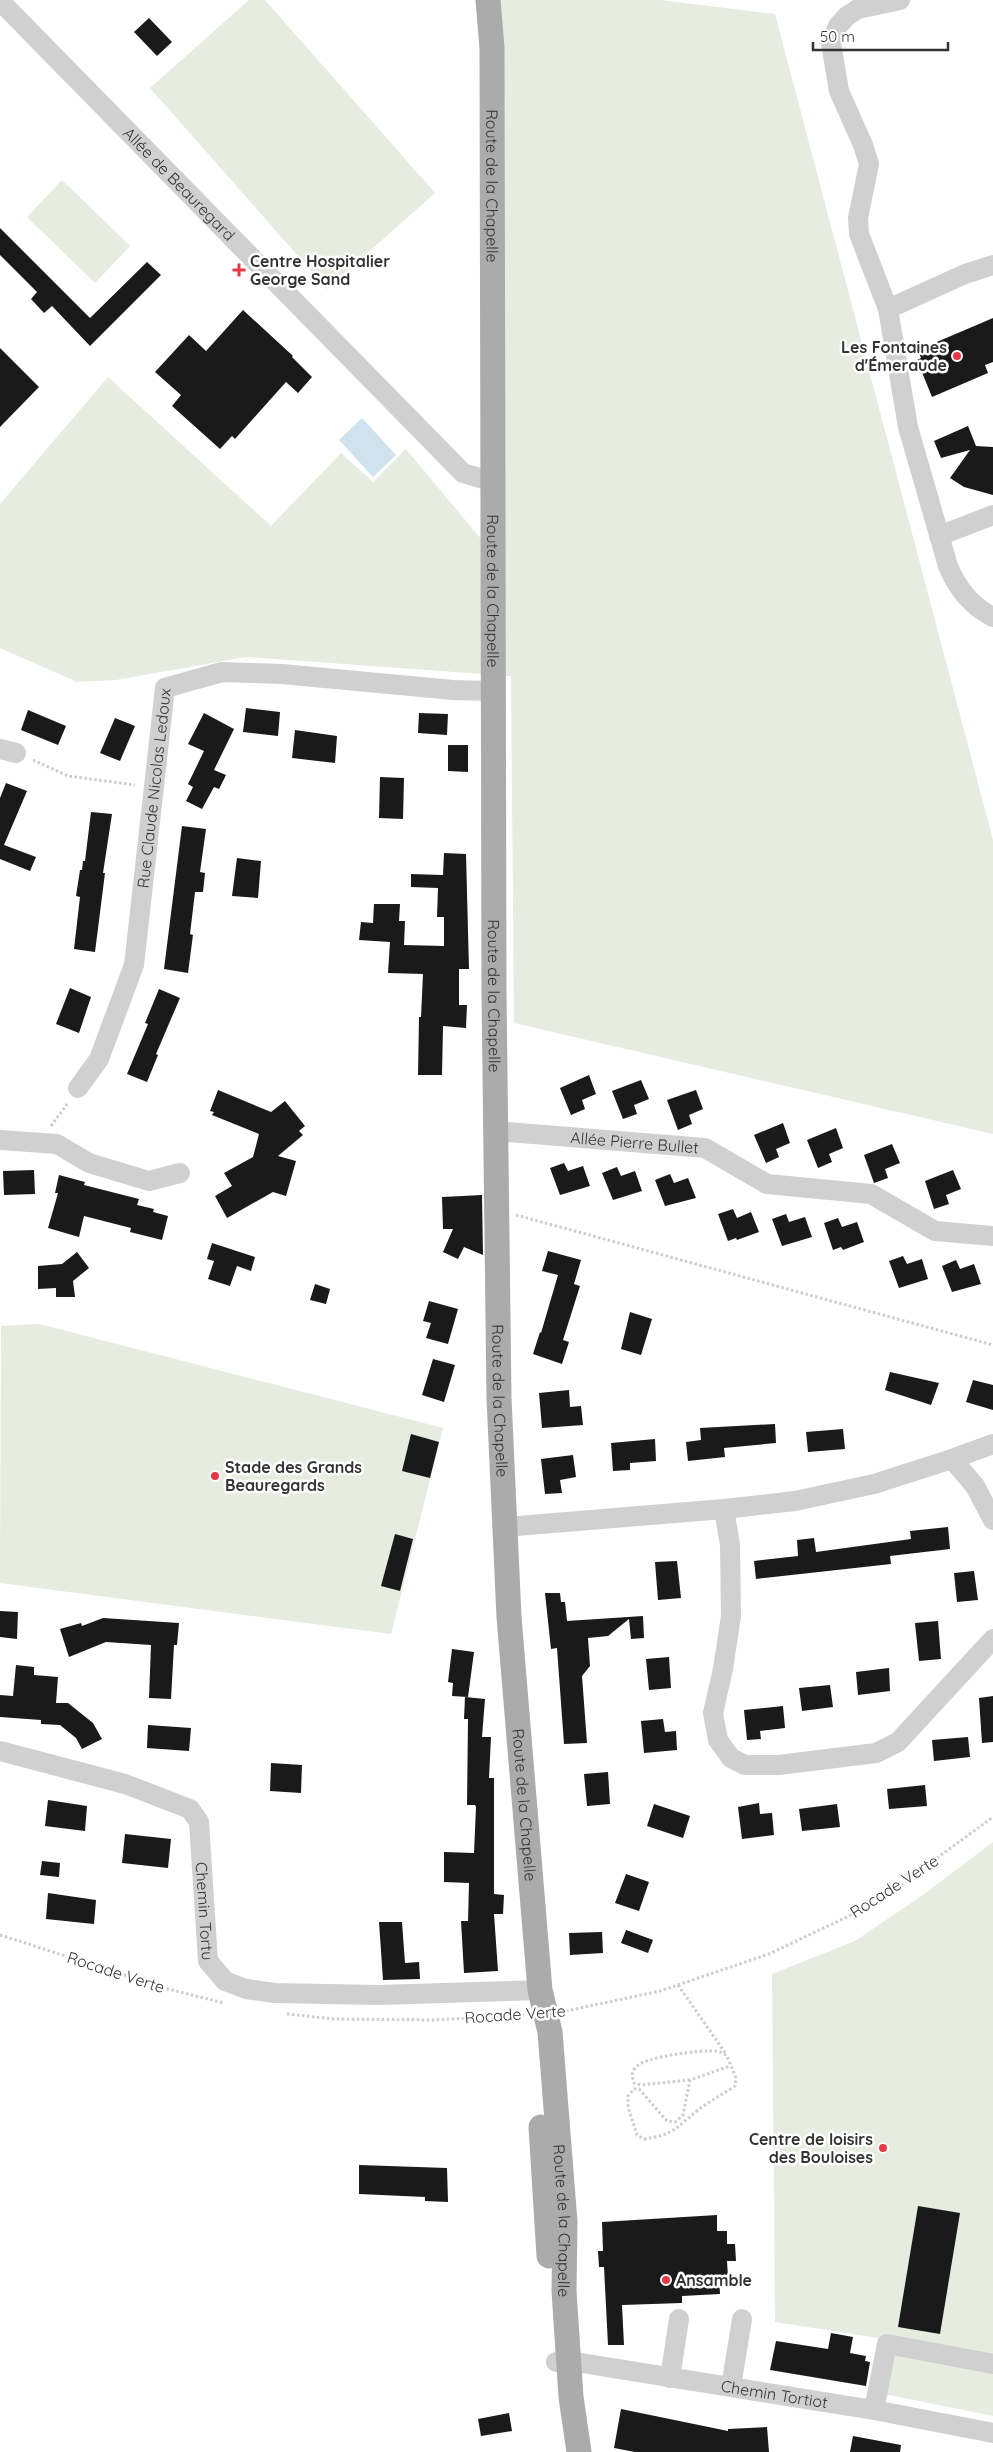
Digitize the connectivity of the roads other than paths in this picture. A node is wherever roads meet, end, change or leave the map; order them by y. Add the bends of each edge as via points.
1 (488, 0) edge
2 (900, 0) edge
3 (0, 1) edge
4 (993, 266) edge
5 (888, 309) junction
6 (493, 482) junction
7 (993, 515) edge
8 (939, 536) junction
9 (993, 617) edge
10 (493, 691) junction
11 (78, 1088) road end
12 (496, 1131) junction
13 (0, 1140) edge
14 (180, 1173) dead end
15 (993, 1236) edge
16 (993, 1444) edge
17 (952, 1459) junction
18 (724, 1509) junction
19 (993, 1520) edge
20 (504, 1526) junction
21 (993, 1639) edge
22 (0, 1751) edge
23 (540, 1990) junction
24 (742, 2318) dead end
25 (680, 2319) dead end
26 (563, 2362) junction
27 (993, 2364) edge
28 (670, 2378) junction
29 (731, 2387) junction
30 (874, 2410) junction
31 (993, 2433) edge
32 (563, 2452) edge
33 (579, 2452) edge

1 - 6 main road, Route de la Chapelle via 492,48
2 - 5 street via 858,9 838,26 831,43 839,92 869,164 858,218 859,234
3 - 6 street, Allée de Beauregard via 463,474
4 - 5 street via 965,274
5 - 8 street via 908,427
6 - 10 main road, Route de la Chapelle
7 - 8 street
8 - 9 street via 955,582 967,598
10 - 11 street, Rue Claude Nicolas Ledoux via 222,672 165,688 134,965 99,1059
10 - 12 main road, Route de la Chapelle
12 - 15 street, Allée Pierre Bullet via 705,1148 768,1184 871,1194 935,1231
12 - 20 main road, Route de la Chapelle
13 - 14 street via 57,1144 89,1163 149,1181
16 - 17 street
17 - 18 street via 874,1484 795,1501
17 - 19 street via 975,1486
18 - 20 street
18 - 21 street via 730,1545 731,1616 713,1713 718,1740 731,1758 745,1765 779,1765 876,1753 898,1742
20 - 23 main road, Route de la Chapelle
22 - 23 street, Chemin Tortu via 125,1784 190,1809 199,1822 208,1961 225,1981 246,1989 284,1993 378,1995
23 - 26 main road, Route de la Chapelle
24 - 29 street
25 - 28 street
26 - 28 street, Chemin Tortiot
26 - 32 main road, Route de la Chapelle
26 - 33 main road, Route de la Chapelle
27 - 30 street via 887,2344
28 - 29 street, Chemin Tortiot
29 - 30 street, Chemin Tortiot
30 - 31 street, Chemin Tortiot

